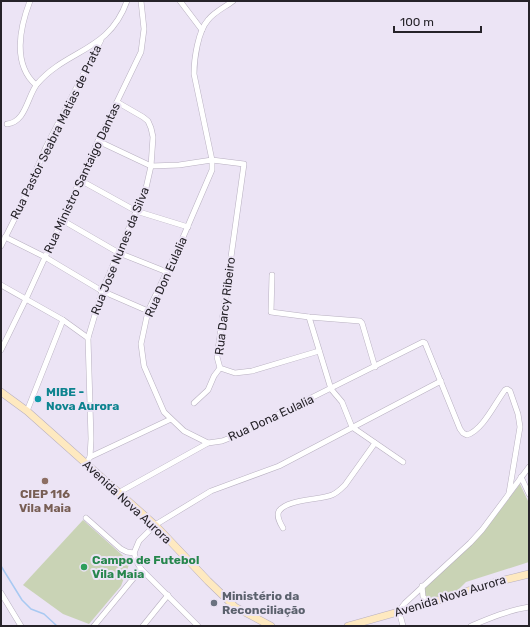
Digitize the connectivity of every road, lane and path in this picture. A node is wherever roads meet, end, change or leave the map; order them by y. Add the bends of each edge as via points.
1 (30, 1) edge
2 (127, 1) edge
3 (141, 1) edge
4 (180, 1) edge
5 (233, 1) edge
6 (202, 30) junction
7 (101, 40) junction
8 (36, 85) junction
9 (117, 102) junction
10 (7, 124) dead end
11 (98, 141) junction
12 (212, 160) junction
13 (151, 166) junction
14 (80, 180) junction
15 (136, 211) junction
16 (62, 220) junction
17 (188, 227) junction
18 (5, 237) junction
19 (1, 246) edge
20 (119, 253) junction
21 (45, 258) junction
22 (167, 272) junction
23 (272, 275) dead end
24 (1, 285) edge
25 (102, 291) junction
26 (26, 299) junction
27 (148, 311) junction
28 (309, 317) junction
29 (63, 320) junction
30 (88, 338) junction
31 (1, 350) edge
32 (319, 351) junction
33 (375, 367) junction
34 (220, 368) junction
35 (441, 381) junction
36 (331, 389) junction
37 (1, 392) edge
38 (194, 403) dead end
39 (26, 411) junction
40 (171, 420) junction
41 (352, 427) junction
42 (208, 443) junction
43 (376, 443) junction
44 (90, 457) junction
45 (404, 462) dead end
46 (86, 464) junction
47 (529, 467) edge
48 (521, 477) junction
49 (118, 493) junction
50 (509, 493) junction
51 (529, 494) edge
52 (86, 518) dead end
53 (155, 525) junction
54 (283, 528) dead end
55 (134, 553) junction
56 (141, 569) junction
57 (529, 574) edge
58 (422, 586) junction
59 (1, 593) edge
60 (168, 596) junction
61 (430, 603) junction
62 (529, 607) edge
63 (399, 611) junction
64 (21, 626) edge
65 (94, 626) edge
66 (143, 626) edge
67 (198, 626) edge
68 (271, 626) edge
69 (348, 626) edge
70 (403, 626) edge
71 (471, 626) edge

1 - 8 street via 21,30 20,46 26,74
2 - 7 street, Rua Pastor Seabra Matias de Prata via 117,23
3 - 9 street, Rua Ministro Santaigo Dantas via 144,29 141,52
4 - 6 street
5 - 6 street via 209,18
6 - 12 street via 194,62 194,74
7 - 8 street, Rua Pastor Seabra Matias de Prata via 59,66
7 - 18 street, Rua Pastor Seabra Matias de Prata via 46,147
8 - 10 street via 23,113 13,124
9 - 11 street, Rua Ministro Santaigo Dantas
9 - 13 street, Rua Jose Nunes da Silva via 148,121 153,138
11 - 13 street
11 - 14 street, Rua Ministro Santaigo Dantas
12 - 13 street
12 - 17 street, Rua Don Eulalia via 212,170
12 - 34 street, Rua Darcy Ribeiro via 244,165 217,357
13 - 15 street, Rua Jose Nunes da Silva via 146,188
14 - 15 street
14 - 16 street, Rua Ministro Santaigo Dantas
15 - 17 street
15 - 20 street, Rua Jose Nunes da Silva
16 - 20 street
16 - 21 street, Rua Ministro Santaigo Dantas
17 - 22 street, Rua Don Eulalia
18 - 19 street, Rua Pastor Seabra Matias de Prata
18 - 21 street
20 - 22 street
20 - 25 street, Rua Jose Nunes da Silva
21 - 25 street
21 - 26 street, Rua Ministro Santaigo Dantas
22 - 27 street, Rua Don Eulalia
23 - 28 street via 271,312
24 - 26 street
25 - 27 street
25 - 30 street, Rua Jose Nunes da Silva
26 - 29 street
26 - 31 street, Rua Ministro Santaigo Dantas
27 - 40 street, Rua Don Eulalia via 141,344 144,366 164,412
28 - 32 street
28 - 33 street via 360,321
29 - 30 street
29 - 39 street
30 - 44 street, Rua Jose Nunes da Silva
32 - 34 street, Rua Darcy Ribeiro via 252,372 235,373
32 - 36 street
33 - 35 street, Rua Dona Eulalia via 423,342
33 - 36 street, Rua Dona Eulalia
34 - 38 street via 208,390
35 - 41 street
35 - 50 street via 460,429 467,435 475,431 505,390 509,389 520,427
36 - 41 street via 342,402
36 - 42 street, Rua Dona Eulalia via 235,436
37 - 39 street, Avenida Nova Aurora
39 - 46 street, Avenida Nova Aurora
40 - 42 street, Rua Don Eulalia via 184,431
40 - 44 street
41 - 43 street
41 - 53 street via 279,466 211,491
42 - 49 street, Rua Dona Eulalia
43 - 45 street
43 - 54 street via 340,490 325,497 294,503 278,511
44 - 46 street
46 - 49 street, Avenida Nova Aurora
47 - 48 street
48 - 50 street
48 - 51 street
49 - 53 street, Avenida Nova Aurora
50 - 58 street via 470,543
52 - 55 street via 121,549
53 - 55 street via 139,541
53 - 68 street, Avenida Nova Aurora via 235,607
55 - 56 street
56 - 60 street
56 - 65 street
57 - 61 street, Avenida Nova Aurora
58 - 61 street via 423,597
58 - 63 street
59 - 64 street
60 - 66 street
60 - 67 street
61 - 63 street, Avenida Nova Aurora
62 - 71 street
63 - 69 street, Avenida Nova Aurora
63 - 70 street

